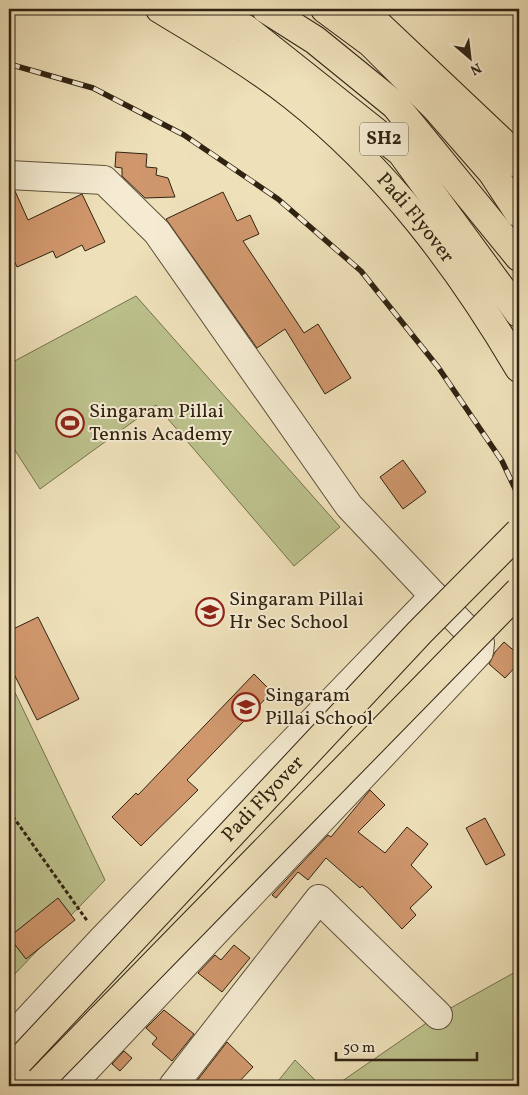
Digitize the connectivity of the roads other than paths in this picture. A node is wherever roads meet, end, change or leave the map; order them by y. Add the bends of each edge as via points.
1 (160, 9) edge
2 (206, 9) edge
3 (266, 9) edge
4 (324, 9) edge
5 (357, 9) edge
6 (519, 164) edge
7 (9, 174) edge
8 (519, 213) edge
9 (511, 230) edge
10 (519, 257) edge
11 (519, 312) edge
12 (519, 368) edge
13 (519, 532) edge
14 (519, 591) edge
15 (434, 596) junction
16 (438, 1015) dead end
17 (9, 1040) edge
18 (9, 1071) edge
19 (35, 1086) edge
20 (70, 1086) edge
21 (173, 1086) edge

1 - 12 main road, Padi Flyover via 294,96 367,161 434,239 488,316
2 - 11 main road, SH2 via 246,29 401,152
3 - 9 main road, SH2 via 315,40 395,104
4 - 8 main road via 371,43 436,108 492,172
5 - 6 main road via 371,18 501,140
7 - 15 street via 104,180 157,232 349,506
9 - 10 main road, SH2
13 - 18 main road, Padi Flyover, bridge via 420,632
14 - 19 main road, Padi Flyover, bridge
15 - 17 street
15 - 20 street via 480,643 479,652
16 - 21 street via 319,899

